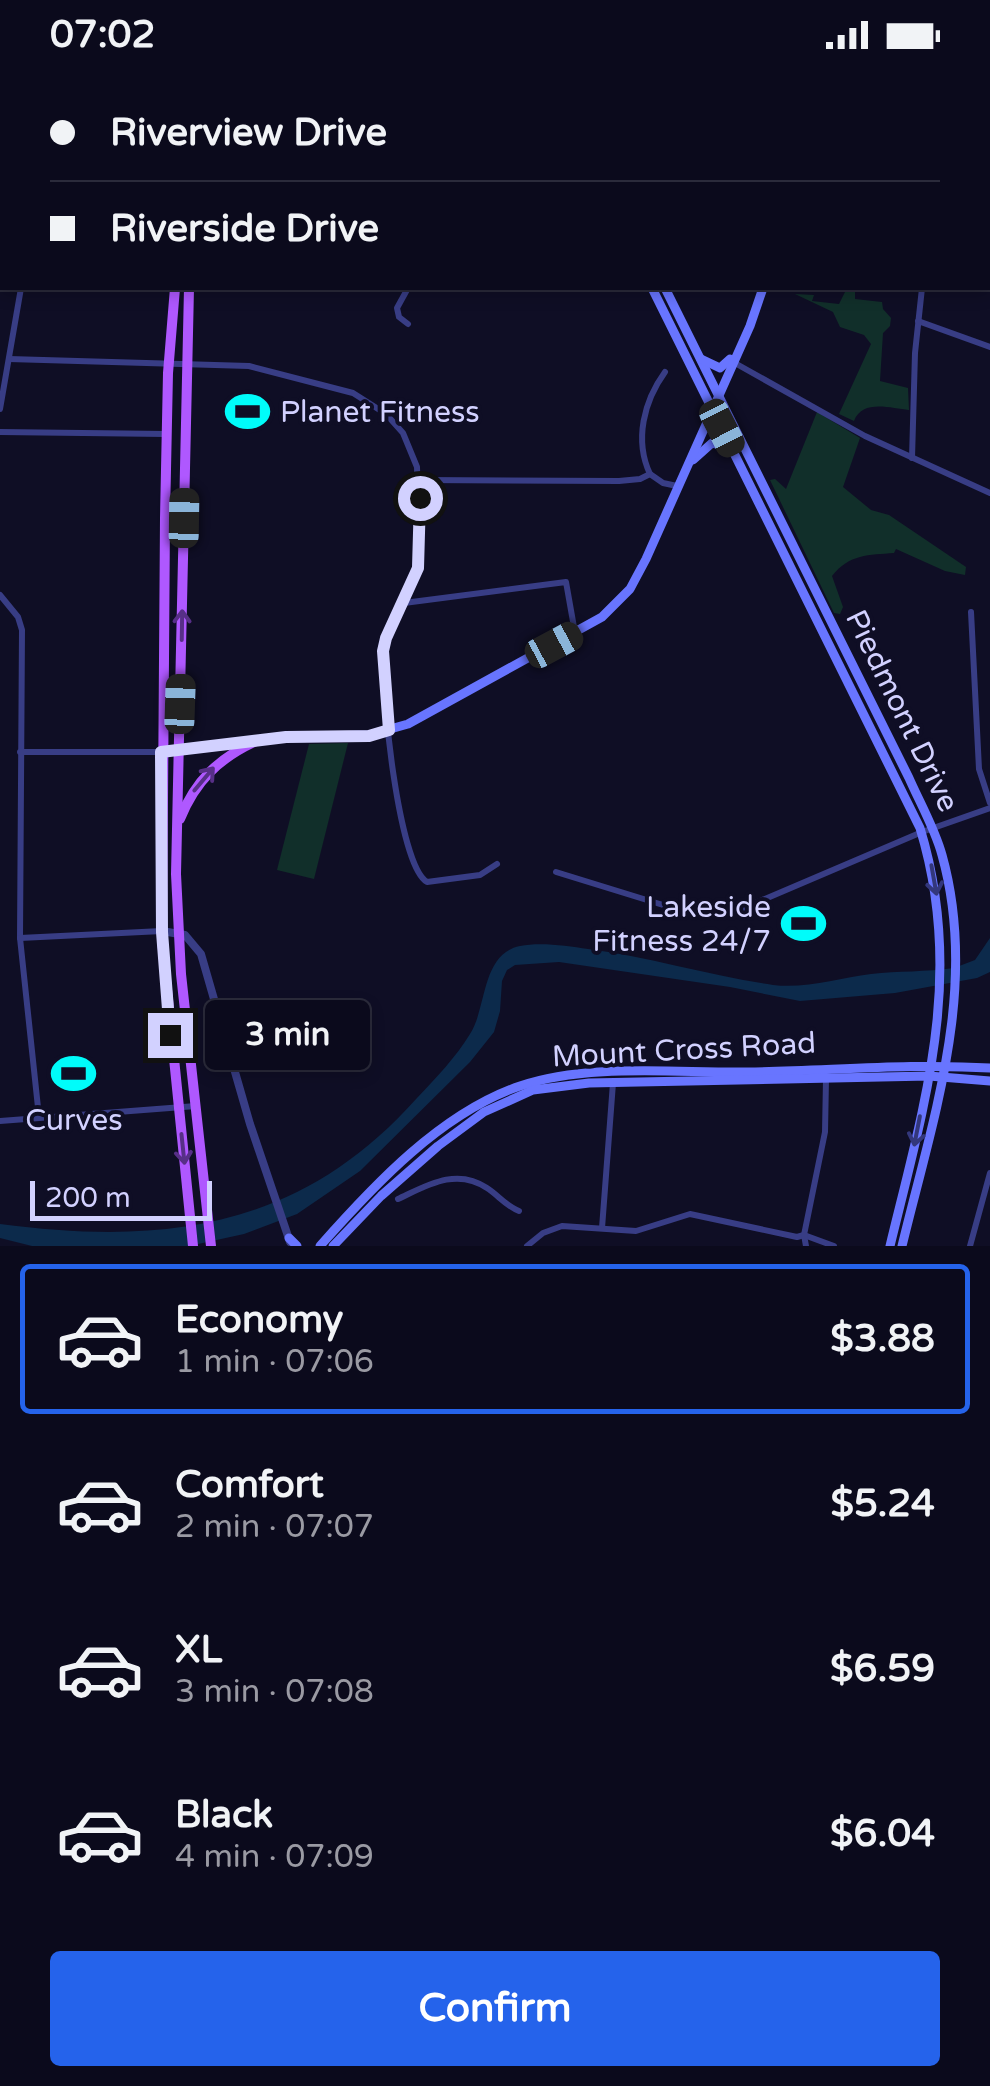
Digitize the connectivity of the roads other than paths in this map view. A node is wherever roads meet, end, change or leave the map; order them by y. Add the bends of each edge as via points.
1 (21, 290) edge
2 (175, 290) edge
3 (188, 290) edge
4 (407, 290) edge
5 (653, 290) edge
6 (665, 290) edge
7 (762, 290) edge
8 (922, 290) edge
9 (918, 321) junction
10 (408, 324) dead end
11 (990, 347) edge
12 (739, 350) junction
13 (700, 358) junction
14 (9, 359) junction
15 (168, 362) junction
16 (734, 362) junction
17 (188, 363) junction
18 (665, 372) dead end
19 (718, 395) junction
20 (712, 408) junction
21 (0, 409) edge
22 (0, 432) edge
23 (166, 434) junction
24 (732, 448) junction
25 (912, 458) junction
26 (684, 469) junction
27 (650, 474) junction
28 (419, 480) junction
29 (677, 486) junction
30 (990, 493) edge
31 (0, 596) edge
32 (403, 603) junction
33 (971, 612) dead end
34 (575, 633) junction
35 (389, 730) junction
36 (256, 741) junction
37 (179, 749) junction
38 (20, 752) junction
39 (161, 752) junction
40 (990, 806) edge
41 (177, 829) junction
42 (927, 830) junction
43 (497, 864) dead end
44 (556, 872) dead end
45 (162, 932) junction
46 (178, 932) junction
47 (20, 938) junction
48 (990, 1068) edge
49 (930, 1071) junction
50 (944, 1071) junction
51 (826, 1080) junction
52 (990, 1081) edge
53 (613, 1083) junction
54 (178, 1106) junction
55 (196, 1106) junction
56 (39, 1116) junction
57 (0, 1121) edge
58 (990, 1173) edge
59 (398, 1198) dead end
60 (519, 1211) dead end
61 (602, 1228) junction
62 (801, 1236) junction
63 (291, 1241) edge
64 (193, 1246) edge
65 (211, 1246) edge
66 (320, 1246) edge
67 (334, 1246) edge
68 (526, 1246) edge
69 (807, 1246) edge
70 (834, 1246) edge
71 (890, 1246) edge
72 (902, 1246) edge
73 (970, 1246) edge

1 - 14 street
2 - 15 main road
3 - 17 main road
4 - 10 street via 397,308
5 - 20 main road, Piedmont Drive
6 - 13 main road, Piedmont Drive
7 - 12 main road
8 - 9 street
9 - 11 street
9 - 25 street
12 - 13 main road via 720,368
12 - 16 main road
13 - 19 main road, Piedmont Drive
14 - 15 street
14 - 21 street
15 - 17 street
15 - 23 main road
16 - 19 main road
16 - 25 street
17 - 28 street via 253,367 363,398 403,433
37 -> 17 main road
18 - 27 street via 644,419
19 - 20 main road
19 - 42 main road, Piedmont Drive
20 - 24 main road, Piedmont Drive
20 - 26 main road
22 - 23 street
23 - 39 main road
24 - 26 main road via 706,446
24 - 42 main road, Piedmont Drive
25 - 30 street
26 - 29 main road
27 - 28 street via 619,481
27 - 29 street
28 - 32 street via 420,557
29 - 34 main road via 630,589
31 - 38 street via 22,630
32 - 34 street via 566,582
32 - 35 street via 383,651
33 - 40 street via 979,769
34 - 35 main road
35 - 36 main road
35 - 43 street via 399,810 421,879 480,874
36 - 37 main road
41 -> 36 main road via 207,772
37 - 39 main road
37 - 41 main road
38 - 39 street
38 - 47 street
39 - 45 main road
40 - 42 street
41 - 46 main road
42 - 44 street via 720,915 689,913
42 -> 49 main road, Piedmont Drive via 942,973
42 - 50 main road, Piedmont Drive via 946,870 954,918 955,1008
45 - 46 street
45 - 47 street
45 - 54 main road
46 - 55 main road
46 - 63 street via 202,957
47 - 56 street
48 - 50 main road, Mount Cross Road
49 - 50 main road, Mount Cross Road
49 - 51 main road, Mount Cross Road
49 - 66 main road, Mount Cross Road via 578,1074 522,1085 438,1134
49 -> 71 main road, Piedmont Drive
50 - 52 main road, Mount Cross Road
50 - 72 main road, Piedmont Drive
51 - 53 main road, Mount Cross Road
51 - 62 street via 825,1132
53 - 61 street
53 - 67 main road, Mount Cross Road via 548,1086 490,1109 381,1196
54 - 55 street
54 - 56 street
54 -> 64 main road
55 - 65 main road
56 - 57 street
58 - 73 street
59 - 60 street via 458,1178 482,1185
61 - 62 street via 638,1230 690,1214
61 - 68 street via 562,1226
62 - 69 street
62 - 70 street

